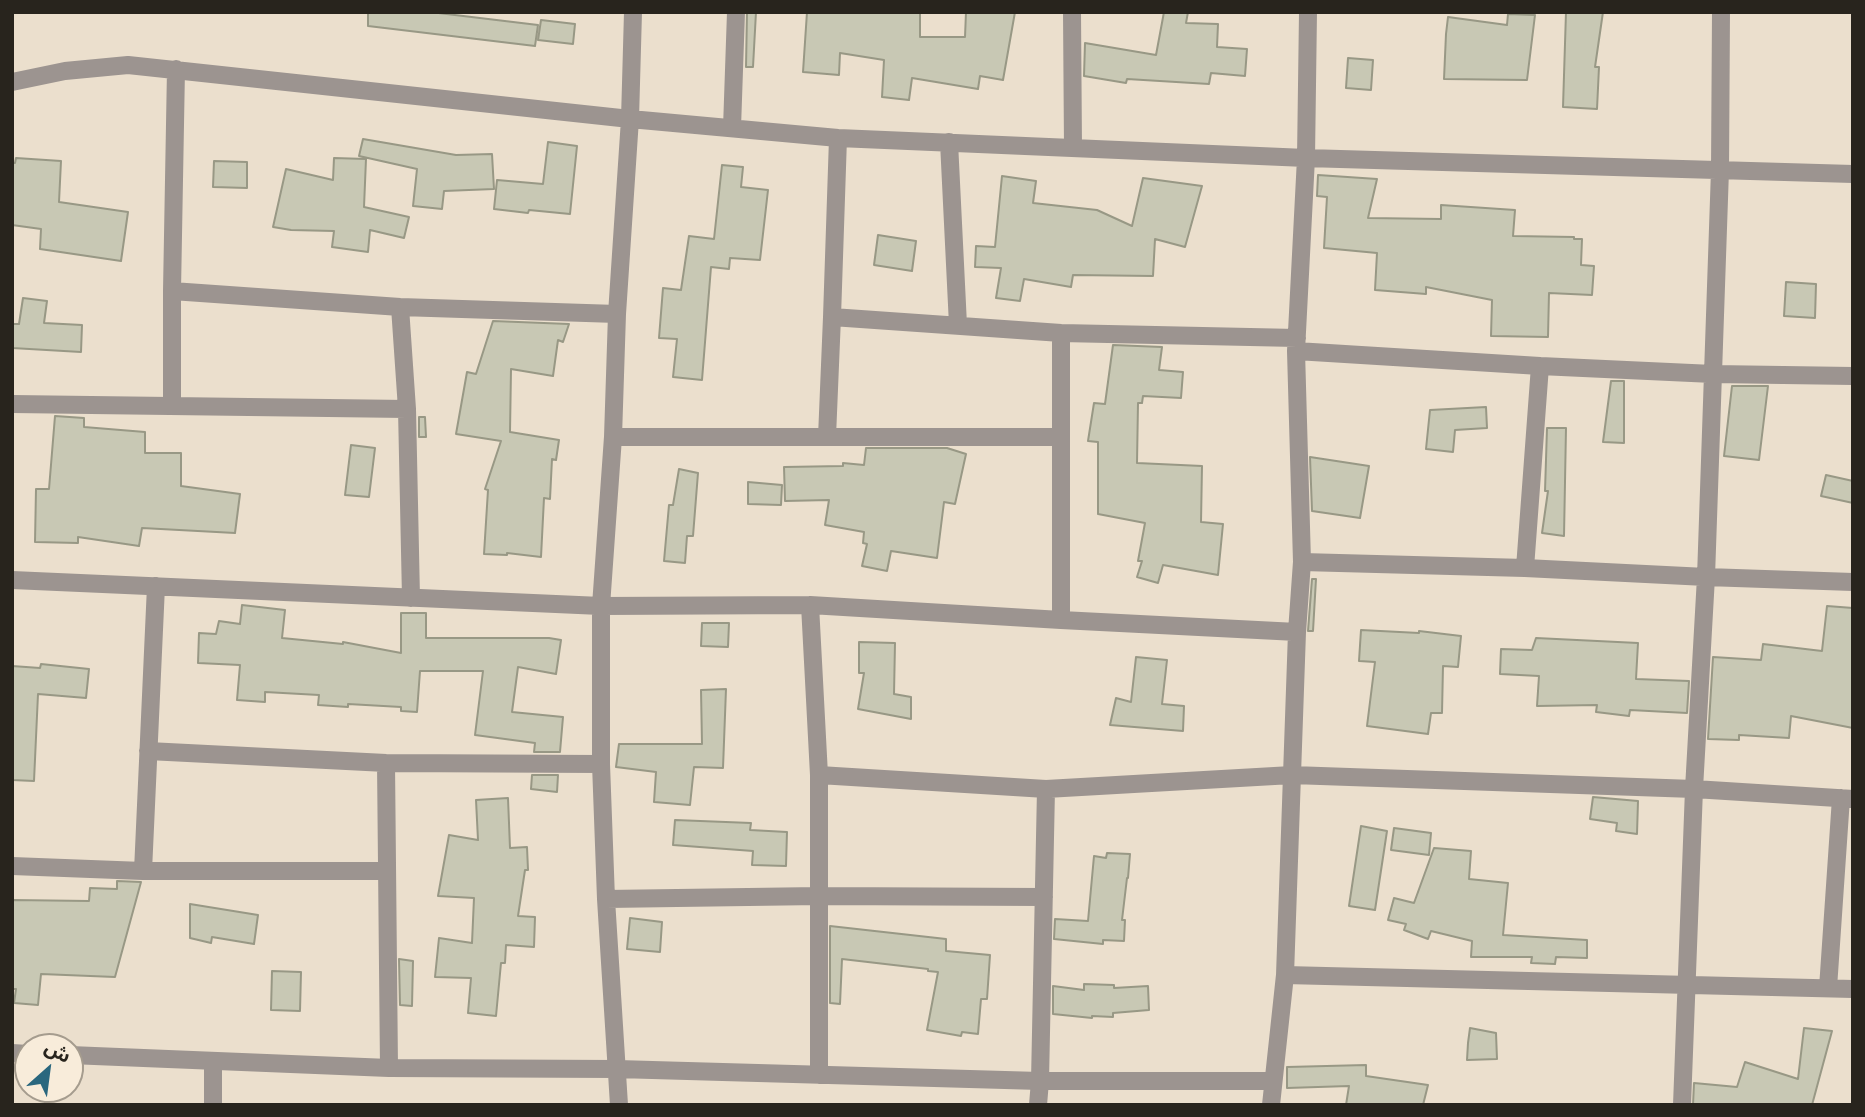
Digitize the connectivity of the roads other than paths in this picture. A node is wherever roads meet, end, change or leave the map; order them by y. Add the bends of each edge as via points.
1 (633, 12) edge
2 (736, 12) edge
3 (1072, 12) edge
4 (1308, 12) edge
5 (1721, 12) edge
6 (176, 69) junction
7 (12, 82) edge
8 (631, 119) junction
9 (732, 128) junction
10 (838, 138) junction
11 (949, 142) junction
12 (1073, 148) junction
13 (1306, 158) junction
14 (1720, 170) junction
15 (1853, 174) edge
16 (172, 291) junction
17 (400, 307) junction
18 (617, 314) junction
19 (832, 317) junction
20 (958, 325) junction
21 (1061, 333) junction
22 (1296, 345) junction
23 (1540, 366) junction
24 (1713, 374) junction
25 (1853, 376) edge
26 (12, 404) edge
27 (173, 406) junction
28 (407, 409) junction
29 (612, 437) junction
30 (827, 437) junction
31 (1061, 438) junction
32 (1302, 562) junction
33 (1525, 568) junction
34 (1706, 577) junction
35 (12, 580) edge
36 (1853, 582) edge
37 (156, 586) junction
38 (411, 598) junction
39 (810, 605) junction
40 (601, 606) junction
41 (1062, 620) junction
42 (1297, 632) junction
43 (148, 751) junction
44 (386, 763) junction
45 (601, 764) junction
46 (819, 775) junction
47 (1292, 775) junction
48 (1046, 789) junction
49 (1694, 789) junction
50 (1847, 799) edge
51 (12, 866) edge
52 (143, 871) junction
53 (386, 871) junction
54 (819, 896) junction
55 (1044, 897) junction
56 (606, 899) junction
57 (1285, 975) junction
58 (1687, 984) junction
59 (1828, 988) junction
60 (1853, 989) edge
61 (84, 1056) edge
62 (212, 1061) junction
63 (389, 1069) junction
64 (617, 1069) junction
65 (820, 1074) junction
66 (1040, 1081) junction
67 (1273, 1081) junction
68 (213, 1105) edge
69 (619, 1105) edge
70 (1038, 1105) edge
71 (1271, 1105) edge
72 (1682, 1105) edge

1 - 8 street
2 - 9 street
3 - 12 street
4 - 13 street
5 - 14 street
6 - 7 street via 128,65
6 - 8 street
6 - 16 street
8 - 9 street
8 - 18 street
9 - 10 street
10 - 11 street
10 - 19 street
11 - 12 street
11 - 20 street
12 - 13 street
13 - 14 street
13 - 22 street
14 - 15 street
14 - 24 street
16 - 17 street
16 - 27 street
17 - 18 street
17 - 28 street
18 - 29 street
19 - 20 street
19 - 30 street
20 - 21 street
21 - 22 street
21 - 31 street
22 - 23 street
22 - 32 street
23 - 24 street
23 - 33 street
24 - 25 street
24 - 34 street
26 - 27 street
27 - 28 street
28 - 38 street
29 - 30 street
29 - 40 street
30 - 31 street
31 - 41 street
32 - 33 street
32 - 42 street
33 - 34 street
34 - 36 street
34 - 49 street
35 - 37 street
37 - 38 street
37 - 43 street
38 - 40 street
39 - 40 street
39 - 41 street
39 - 46 street
40 - 45 street
41 - 42 street
42 - 47 street
43 - 44 street
43 - 52 street
44 - 45 street
44 - 53 street
45 - 56 street
46 - 48 street
46 - 54 street
47 - 48 street
47 - 49 street
47 - 57 street
48 - 55 street
49 - 50 street
49 - 58 street
50 - 59 street
51 - 52 street
52 - 53 street
53 - 63 street
54 - 55 street
54 - 56 street
54 - 65 street
55 - 66 street
56 - 64 street
57 - 58 street
57 - 67 street
58 - 59 street
58 - 72 street
59 - 60 street
61 - 62 street
62 - 63 street
62 - 68 street
63 - 64 street
64 - 65 street
64 - 69 street
65 - 66 street
66 - 67 street
66 - 70 street
67 - 71 street

